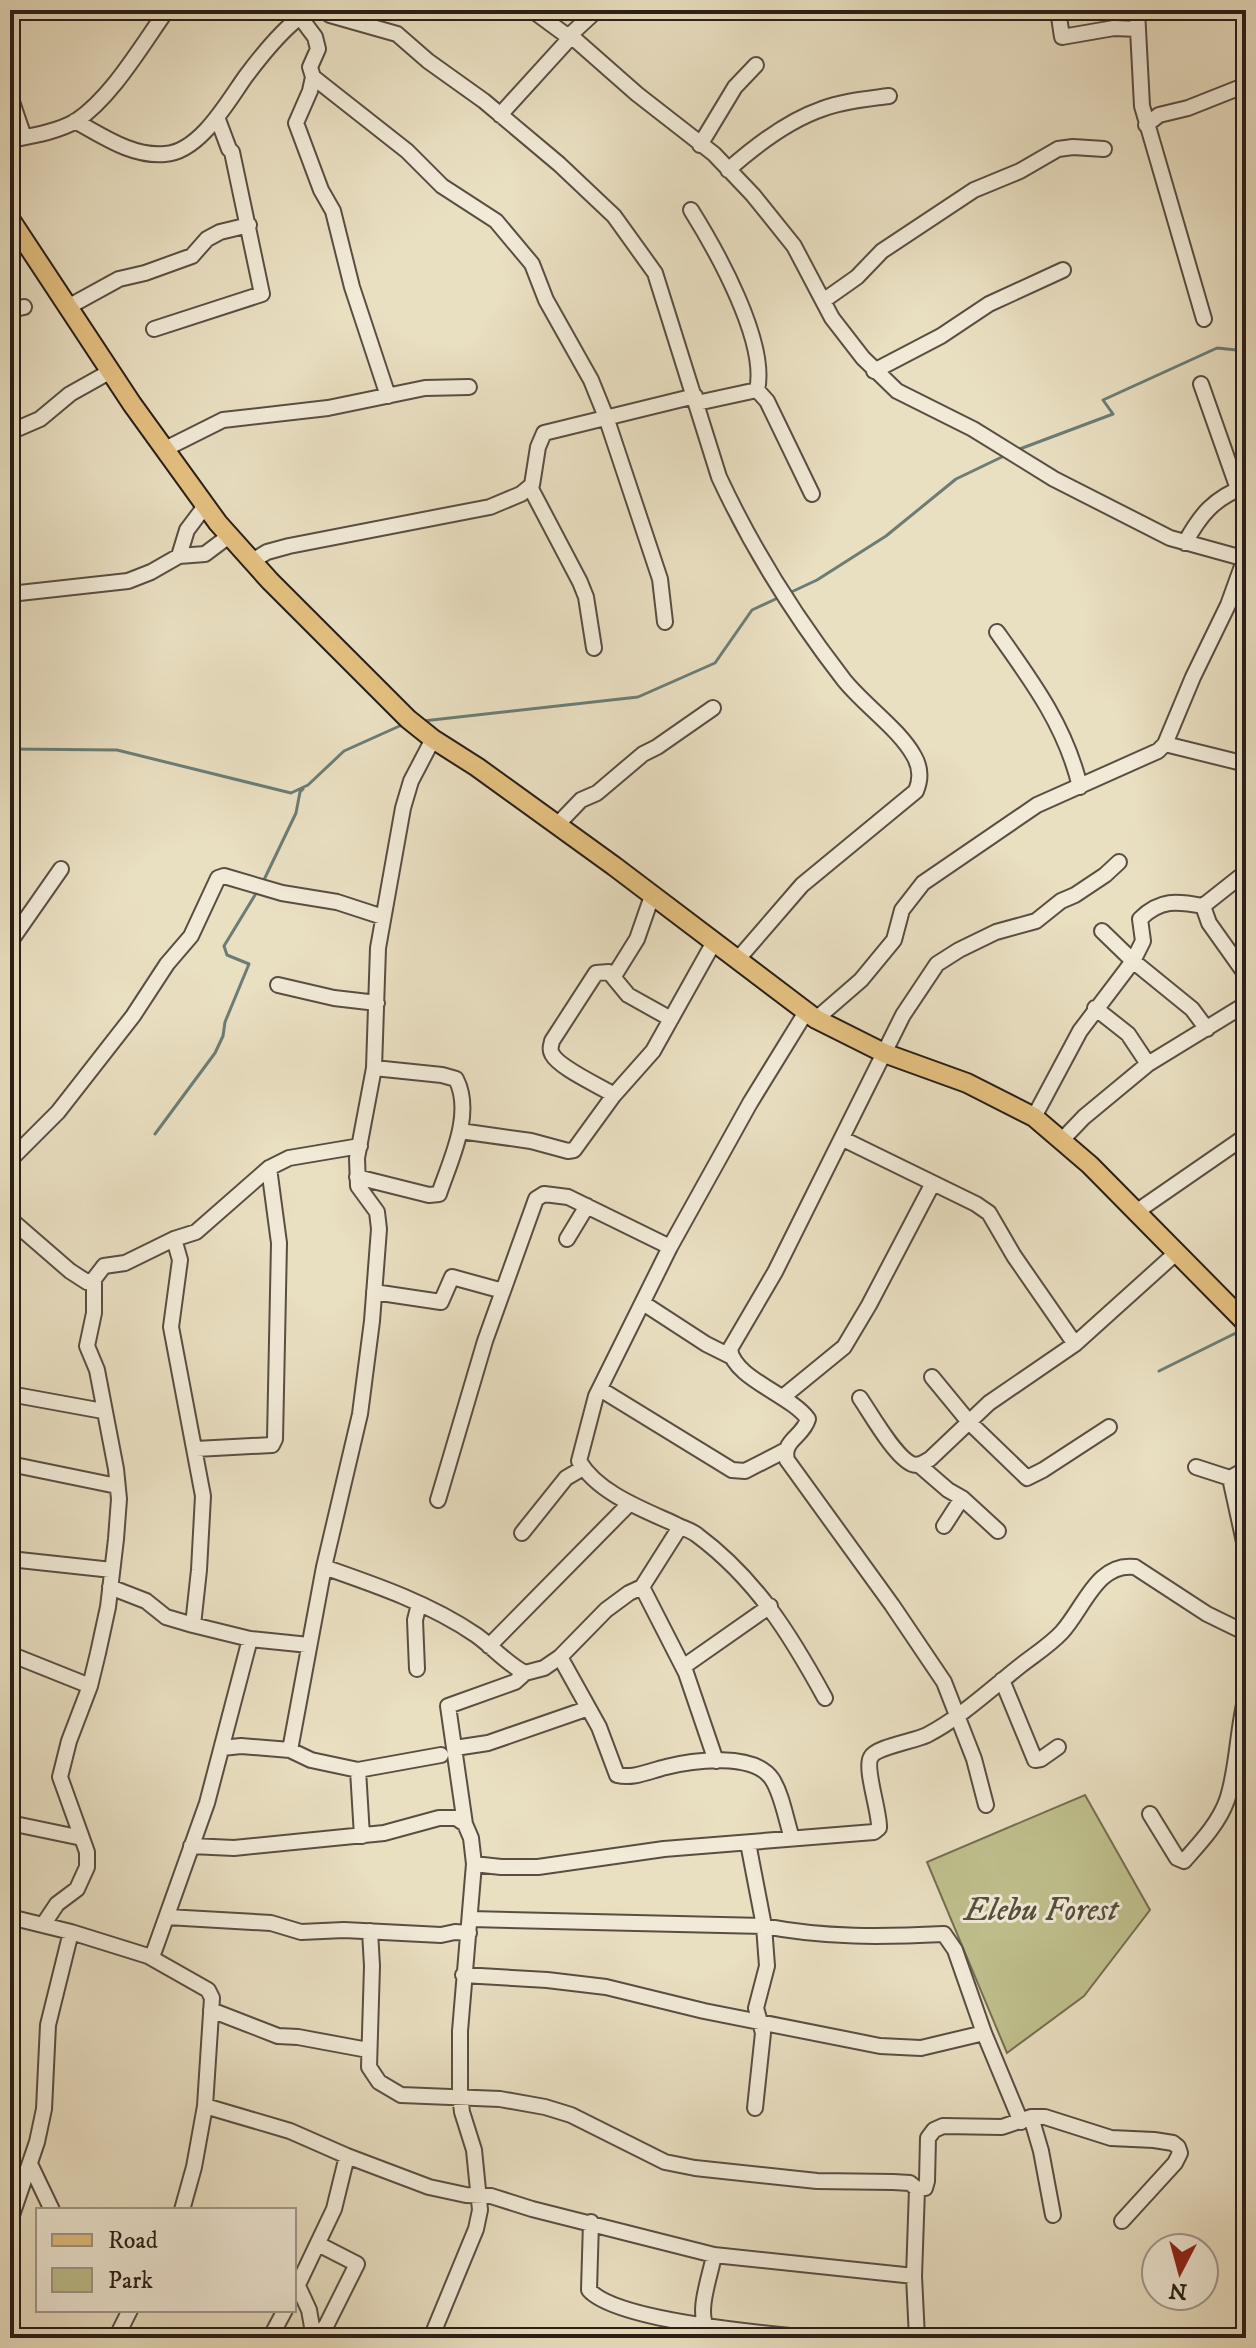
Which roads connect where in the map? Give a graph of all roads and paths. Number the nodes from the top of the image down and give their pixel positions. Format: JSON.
{"nodes":[{"id":1,"x":167,"y":10,"type":"edge"},
{"id":2,"x":324,"y":10,"type":"edge"},
{"id":3,"x":532,"y":10,"type":"edge"},
{"id":4,"x":597,"y":10,"type":"edge"},
{"id":5,"x":1058,"y":10,"type":"edge"},
{"id":6,"x":1137,"y":10,"type":"edge"},
{"id":7,"x":302,"y":13,"type":"edge"},
{"id":8,"x":1138,"y":29,"type":"junction"},
{"id":9,"x":570,"y":36,"type":"junction"},
{"id":10,"x":756,"y":65,"type":"dead end"},
{"id":11,"x":313,"y":77,"type":"junction"},
{"id":12,"x":1246,"y":85,"type":"edge"},
{"id":13,"x":10,"y":96,"type":"edge"},
{"id":14,"x":889,"y":96,"type":"dead end"},
{"id":15,"x":500,"y":115,"type":"junction"},
{"id":16,"x":217,"y":117,"type":"junction"},
{"id":17,"x":75,"y":121,"type":"junction"},
{"id":18,"x":1146,"y":125,"type":"junction"},
{"id":19,"x":17,"y":139,"type":"edge"},
{"id":20,"x":700,"y":145,"type":"junction"},
{"id":21,"x":1104,"y":149,"type":"dead end"},
{"id":22,"x":728,"y":170,"type":"junction"},
{"id":23,"x":691,"y":210,"type":"dead end"},
{"id":24,"x":12,"y":225,"type":"edge"},
{"id":25,"x":249,"y":225,"type":"junction"},
{"id":26,"x":1063,"y":270,"type":"dead end"},
{"id":27,"x":823,"y":301,"type":"junction"},
{"id":28,"x":68,"y":307,"type":"junction"},
{"id":29,"x":1204,"y":319,"type":"dead end"},
{"id":30,"x":154,"y":329,"type":"dead end"},
{"id":31,"x":111,"y":371,"type":"junction"},
{"id":32,"x":874,"y":371,"type":"junction"},
{"id":33,"x":1201,"y":384,"type":"dead end"},
{"id":34,"x":469,"y":387,"type":"dead end"},
{"id":35,"x":757,"y":390,"type":"junction"},
{"id":36,"x":388,"y":396,"type":"junction"},
{"id":37,"x":696,"y":400,"type":"junction"},
{"id":38,"x":606,"y":417,"type":"junction"},
{"id":39,"x":10,"y":432,"type":"edge"},
{"id":40,"x":165,"y":449,"type":"junction"},
{"id":41,"x":530,"y":487,"type":"junction"},
{"id":42,"x":1242,"y":488,"type":"edge"},
{"id":43,"x":812,"y":494,"type":"dead end"},
{"id":44,"x":205,"y":506,"type":"junction"},
{"id":45,"x":229,"y":536,"type":"junction"},
{"id":46,"x":1185,"y":543,"type":"junction"},
{"id":47,"x":179,"y":556,"type":"junction"},
{"id":48,"x":1246,"y":558,"type":"edge"},
{"id":49,"x":252,"y":561,"type":"junction"},
{"id":50,"x":10,"y":594,"type":"edge"},
{"id":51,"x":665,"y":622,"type":"dead end"},
{"id":52,"x":997,"y":632,"type":"dead end"},
{"id":53,"x":594,"y":648,"type":"dead end"},
{"id":54,"x":713,"y":708,"type":"dead end"},
{"id":55,"x":433,"y":739,"type":"junction"},
{"id":56,"x":1165,"y":744,"type":"junction"},
{"id":57,"x":1246,"y":764,"type":"edge"},
{"id":58,"x":1080,"y":787,"type":"junction"},
{"id":59,"x":557,"y":825,"type":"junction"},
{"id":60,"x":1119,"y":862,"type":"dead end"},
{"id":61,"x":61,"y":869,"type":"dead end"},
{"id":62,"x":1246,"y":872,"type":"edge"},
{"id":63,"x":652,"y":896,"type":"junction"},
{"id":64,"x":1203,"y":906,"type":"junction"},
{"id":65,"x":383,"y":917,"type":"junction"},
{"id":66,"x":1102,"y":931,"type":"dead end"},
{"id":67,"x":10,"y":942,"type":"edge"},
{"id":68,"x":714,"y":942,"type":"junction"},
{"id":69,"x":738,"y":959,"type":"junction"},
{"id":70,"x":1133,"y":961,"type":"junction"},
{"id":71,"x":1246,"y":975,"type":"edge"},
{"id":72,"x":614,"y":976,"type":"junction"},
{"id":73,"x":278,"y":985,"type":"dead end"},
{"id":74,"x":377,"y":1003,"type":"junction"},
{"id":75,"x":1246,"y":1004,"type":"edge"},
{"id":76,"x":1095,"y":1008,"type":"junction"},
{"id":77,"x":811,"y":1015,"type":"junction"},
{"id":78,"x":671,"y":1019,"type":"junction"},
{"id":79,"x":1207,"y":1029,"type":"junction"},
{"id":80,"x":884,"y":1053,"type":"junction"},
{"id":81,"x":1148,"y":1064,"type":"junction"},
{"id":82,"x":374,"y":1068,"type":"junction"},
{"id":83,"x":614,"y":1095,"type":"junction"},
{"id":84,"x":1034,"y":1117,"type":"junction"},
{"id":85,"x":460,"y":1131,"type":"junction"},
{"id":86,"x":1246,"y":1136,"type":"edge"},
{"id":87,"x":843,"y":1139,"type":"junction"},
{"id":88,"x":1062,"y":1140,"type":"junction"},
{"id":89,"x":360,"y":1146,"type":"junction"},
{"id":90,"x":10,"y":1160,"type":"edge"},
{"id":91,"x":269,"y":1168,"type":"junction"},
{"id":92,"x":357,"y":1177,"type":"junction"},
{"id":93,"x":933,"y":1183,"type":"junction"},
{"id":94,"x":587,"y":1206,"type":"junction"},
{"id":95,"x":1136,"y":1212,"type":"junction"},
{"id":96,"x":10,"y":1219,"type":"edge"},
{"id":97,"x":174,"y":1239,"type":"junction"},
{"id":98,"x":567,"y":1239,"type":"dead end"},
{"id":99,"x":670,"y":1247,"type":"junction"},
{"id":100,"x":1176,"y":1253,"type":"junction"},
{"id":101,"x":94,"y":1279,"type":"junction"},
{"id":102,"x":503,"y":1291,"type":"junction"},
{"id":103,"x":374,"y":1292,"type":"junction"},
{"id":104,"x":643,"y":1303,"type":"junction"},
{"id":105,"x":1246,"y":1323,"type":"edge"},
{"id":106,"x":1075,"y":1344,"type":"junction"},
{"id":107,"x":730,"y":1356,"type":"junction"},
{"id":108,"x":932,"y":1377,"type":"dead end"},
{"id":109,"x":600,"y":1389,"type":"junction"},
{"id":110,"x":10,"y":1394,"type":"edge"},
{"id":111,"x":784,"y":1396,"type":"junction"},
{"id":112,"x":860,"y":1398,"type":"dead end"},
{"id":113,"x":103,"y":1411,"type":"junction"},
{"id":114,"x":969,"y":1422,"type":"junction"},
{"id":115,"x":1109,"y":1427,"type":"dead end"},
{"id":116,"x":196,"y":1449,"type":"junction"},
{"id":117,"x":784,"y":1451,"type":"junction"},
{"id":118,"x":10,"y":1464,"type":"edge"},
{"id":119,"x":919,"y":1465,"type":"junction"},
{"id":120,"x":1196,"y":1467,"type":"dead end"},
{"id":121,"x":583,"y":1468,"type":"junction"},
{"id":122,"x":1246,"y":1469,"type":"edge"},
{"id":123,"x":1230,"y":1478,"type":"junction"},
{"id":124,"x":117,"y":1486,"type":"junction"},
{"id":125,"x":962,"y":1498,"type":"junction"},
{"id":126,"x":438,"y":1500,"type":"dead end"},
{"id":127,"x":630,"y":1503,"type":"junction"},
{"id":128,"x":944,"y":1526,"type":"dead end"},
{"id":129,"x":680,"y":1527,"type":"junction"},
{"id":130,"x":998,"y":1531,"type":"dead end"},
{"id":131,"x":522,"y":1533,"type":"dead end"},
{"id":132,"x":1246,"y":1551,"type":"edge"},
{"id":133,"x":10,"y":1559,"type":"edge"},
{"id":134,"x":324,"y":1567,"type":"junction"},
{"id":135,"x":112,"y":1570,"type":"junction"},
{"id":136,"x":110,"y":1587,"type":"junction"},
{"id":137,"x":642,"y":1587,"type":"junction"},
{"id":138,"x":419,"y":1604,"type":"junction"},
{"id":139,"x":770,"y":1606,"type":"junction"},
{"id":140,"x":193,"y":1625,"type":"junction"},
{"id":141,"x":1246,"y":1633,"type":"edge"},
{"id":142,"x":250,"y":1639,"type":"junction"},
{"id":143,"x":309,"y":1645,"type":"junction"},
{"id":144,"x":489,"y":1646,"type":"junction"},
{"id":145,"x":10,"y":1654,"type":"edge"},
{"id":146,"x":560,"y":1657,"type":"junction"},
{"id":147,"x":683,"y":1667,"type":"junction"},
{"id":148,"x":417,"y":1669,"type":"dead end"},
{"id":149,"x":525,"y":1673,"type":"junction"},
{"id":150,"x":1002,"y":1680,"type":"junction"},
{"id":151,"x":90,"y":1686,"type":"junction"},
{"id":152,"x":1246,"y":1696,"type":"edge"},
{"id":153,"x":825,"y":1698,"type":"dead end"},
{"id":154,"x":586,"y":1709,"type":"junction"},
{"id":155,"x":957,"y":1715,"type":"junction"},
{"id":156,"x":1058,"y":1747,"type":"dead end"},
{"id":157,"x":222,"y":1748,"type":"junction"},
{"id":158,"x":455,"y":1748,"type":"junction"},
{"id":159,"x":290,"y":1750,"type":"junction"},
{"id":160,"x":441,"y":1755,"type":"dead end"},
{"id":161,"x":716,"y":1761,"type":"junction"},
{"id":162,"x":358,"y":1770,"type":"junction"},
{"id":163,"x":986,"y":1805,"type":"dead end"},
{"id":164,"x":1150,"y":1814,"type":"dead end"},
{"id":165,"x":10,"y":1823,"type":"edge"},
{"id":166,"x":465,"y":1824,"type":"junction"},
{"id":167,"x":362,"y":1836,"type":"junction"},
{"id":168,"x":82,"y":1838,"type":"junction"},
{"id":169,"x":792,"y":1838,"type":"junction"},
{"id":170,"x":748,"y":1843,"type":"junction"},
{"id":171,"x":191,"y":1846,"type":"junction"},
{"id":172,"x":474,"y":1864,"type":"junction"},
{"id":173,"x":10,"y":1917,"type":"edge"},
{"id":174,"x":167,"y":1917,"type":"junction"},
{"id":175,"x":43,"y":1925,"type":"junction"},
{"id":176,"x":470,"y":1926,"type":"junction"},
{"id":177,"x":764,"y":1926,"type":"junction"},
{"id":178,"x":370,"y":1931,"type":"junction"},
{"id":179,"x":71,"y":1932,"type":"junction"},
{"id":180,"x":148,"y":1956,"type":"junction"},
{"id":181,"x":463,"y":1975,"type":"junction"},
{"id":182,"x":211,"y":2010,"type":"junction"},
{"id":183,"x":760,"y":2022,"type":"junction"},
{"id":184,"x":984,"y":2033,"type":"junction"},
{"id":185,"x":368,"y":2050,"type":"junction"},
{"id":186,"x":460,"y":2095,"type":"junction"},
{"id":187,"x":205,"y":2106,"type":"junction"},
{"id":188,"x":755,"y":2108,"type":"dead end"},
{"id":189,"x":1026,"y":2120,"type":"junction"},
{"id":190,"x":347,"y":2156,"type":"junction"},
{"id":191,"x":30,"y":2164,"type":"junction"},
{"id":192,"x":917,"y":2189,"type":"junction"},
{"id":193,"x":478,"y":2196,"type":"junction"},
{"id":194,"x":51,"y":2208,"type":"edge"},
{"id":195,"x":183,"y":2208,"type":"edge"},
{"id":196,"x":1053,"y":2215,"type":"dead end"},
{"id":197,"x":10,"y":2221,"type":"edge"},
{"id":198,"x":1122,"y":2221,"type":"dead end"},
{"id":199,"x":591,"y":2222,"type":"junction"},
{"id":200,"x":318,"y":2244,"type":"junction"},
{"id":201,"x":714,"y":2255,"type":"junction"},
{"id":202,"x":914,"y":2276,"type":"junction"},
{"id":203,"x":296,"y":2289,"type":"edge"},
{"id":204,"x":702,"y":2309,"type":"junction"},
{"id":205,"x":129,"y":2312,"type":"edge"},
{"id":206,"x":284,"y":2312,"type":"edge"},
{"id":207,"x":685,"y":2322,"type":"junction"},
{"id":208,"x":715,"y":2331,"type":"edge"},
{"id":209,"x":801,"y":2337,"type":"edge"},
{"id":210,"x":116,"y":2338,"type":"edge"},
{"id":211,"x":270,"y":2338,"type":"edge"},
{"id":212,"x":316,"y":2338,"type":"edge"},
{"id":213,"x":431,"y":2338,"type":"edge"},
{"id":214,"x":917,"y":2338,"type":"edge"}],
"edges":[{"from":1,"to":17,"type":"street"},
{"from":2,"to":15,"type":"street"},
{"from":3,"to":9,"type":"street"},
{"from":4,"to":9,"type":"street"},
{"from":5,"to":8,"type":"street"},
{"from":6,"to":8,"type":"street"},
{"from":7,"to":11,"type":"street"},
{"from":7,"to":16,"type":"street"},
{"from":8,"to":18,"type":"street"},
{"from":9,"to":15,"type":"street"},
{"from":9,"to":20,"type":"street"},
{"from":10,"to":20,"type":"street"},
{"from":11,"to":36,"type":"street"},
{"from":11,"to":38,"type":"street"},
{"from":12,"to":18,"type":"street"},
{"from":13,"to":19,"type":"street"},
{"from":14,"to":22,"type":"street"},
{"from":15,"to":37,"type":"street"},
{"from":16,"to":17,"type":"street"},
{"from":16,"to":25,"type":"street"},
{"from":17,"to":19,"type":"street"},
{"from":18,"to":29,"type":"street"},
{"from":20,"to":22,"type":"street"},
{"from":21,"to":27,"type":"street"},
{"from":22,"to":27,"type":"street"},
{"from":23,"to":35,"type":"street"},
{"from":24,"to":28,"type":"main road"},
{"from":25,"to":28,"type":"street"},
{"from":25,"to":30,"type":"street"},
{"from":26,"to":32,"type":"street"},
{"from":27,"to":32,"type":"street"},
{"from":28,"to":31,"type":"main road"},
{"from":31,"to":39,"type":"street"},
{"from":31,"to":40,"type":"main road"},
{"from":32,"to":46,"type":"street"},
{"from":33,"to":42,"type":"street"},
{"from":34,"to":36,"type":"street"},
{"from":35,"to":37,"type":"street"},
{"from":35,"to":43,"type":"street"},
{"from":36,"to":40,"type":"street"},
{"from":37,"to":38,"type":"street"},
{"from":37,"to":69,"type":"street"},
{"from":38,"to":41,"type":"street"},
{"from":38,"to":51,"type":"street"},
{"from":40,"to":44,"type":"main road"},
{"from":41,"to":49,"type":"street"},
{"from":41,"to":53,"type":"street"},
{"from":42,"to":46,"type":"street"},
{"from":44,"to":45,"type":"main road"},
{"from":44,"to":47,"type":"street"},
{"from":45,"to":47,"type":"street"},
{"from":45,"to":49,"type":"main road"},
{"from":46,"to":48,"type":"street"},
{"from":47,"to":50,"type":"street"},
{"from":48,"to":56,"type":"street"},
{"from":49,"to":55,"type":"main road"},
{"from":52,"to":58,"type":"street"},
{"from":54,"to":59,"type":"street"},
{"from":55,"to":59,"type":"main road"},
{"from":55,"to":65,"type":"street"},
{"from":56,"to":57,"type":"street"},
{"from":56,"to":58,"type":"street"},
{"from":58,"to":77,"type":"street"},
{"from":59,"to":63,"type":"main road"},
{"from":60,"to":80,"type":"street"},
{"from":61,"to":67,"type":"street"},
{"from":62,"to":64,"type":"street"},
{"from":63,"to":68,"type":"main road"},
{"from":63,"to":72,"type":"street"},
{"from":64,"to":70,"type":"street"},
{"from":64,"to":71,"type":"street"},
{"from":65,"to":74,"type":"street"},
{"from":65,"to":90,"type":"street"},
{"from":66,"to":70,"type":"street"},
{"from":68,"to":69,"type":"main road"},
{"from":68,"to":78,"type":"street"},
{"from":69,"to":77,"type":"main road"},
{"from":70,"to":76,"type":"street"},
{"from":70,"to":79,"type":"street"},
{"from":72,"to":78,"type":"street"},
{"from":72,"to":83,"type":"street"},
{"from":73,"to":74,"type":"street"},
{"from":74,"to":82,"type":"street"},
{"from":75,"to":79,"type":"street"},
{"from":76,"to":81,"type":"street"},
{"from":76,"to":84,"type":"street"},
{"from":77,"to":80,"type":"main road"},
{"from":77,"to":99,"type":"street"},
{"from":78,"to":83,"type":"street"},
{"from":79,"to":81,"type":"street"},
{"from":80,"to":84,"type":"main road"},
{"from":80,"to":87,"type":"street"},
{"from":81,"to":88,"type":"street"},
{"from":82,"to":85,"type":"street"},
{"from":82,"to":89,"type":"street"},
{"from":83,"to":85,"type":"street"},
{"from":84,"to":88,"type":"main road"},
{"from":85,"to":92,"type":"street"},
{"from":86,"to":95,"type":"street"},
{"from":87,"to":93,"type":"street"},
{"from":87,"to":107,"type":"street"},
{"from":88,"to":95,"type":"main road"},
{"from":89,"to":91,"type":"street"},
{"from":89,"to":92,"type":"street"},
{"from":91,"to":97,"type":"street"},
{"from":91,"to":116,"type":"street"},
{"from":92,"to":103,"type":"street"},
{"from":93,"to":106,"type":"street"},
{"from":93,"to":111,"type":"street"},
{"from":94,"to":98,"type":"street"},
{"from":94,"to":99,"type":"street"},
{"from":94,"to":102,"type":"street"},
{"from":95,"to":100,"type":"main road"},
{"from":96,"to":101,"type":"street"},
{"from":97,"to":101,"type":"street"},
{"from":97,"to":116,"type":"street"},
{"from":99,"to":104,"type":"street"},
{"from":100,"to":105,"type":"main road"},
{"from":100,"to":106,"type":"street"},
{"from":101,"to":113,"type":"street"},
{"from":102,"to":103,"type":"street"},
{"from":102,"to":126,"type":"street"},
{"from":103,"to":134,"type":"street"},
{"from":104,"to":107,"type":"street"},
{"from":104,"to":109,"type":"street"},
{"from":106,"to":114,"type":"street"},
{"from":107,"to":111,"type":"street"},
{"from":108,"to":114,"type":"street"},
{"from":109,"to":117,"type":"street"},
{"from":109,"to":121,"type":"street"},
{"from":110,"to":113,"type":"street"},
{"from":111,"to":117,"type":"street"},
{"from":112,"to":119,"type":"street"},
{"from":113,"to":124,"type":"street"},
{"from":114,"to":115,"type":"street"},
{"from":114,"to":119,"type":"street"},
{"from":116,"to":140,"type":"street"},
{"from":117,"to":155,"type":"street"},
{"from":118,"to":124,"type":"street"},
{"from":119,"to":125,"type":"street"},
{"from":120,"to":123,"type":"street"},
{"from":121,"to":127,"type":"street"},
{"from":121,"to":131,"type":"street"},
{"from":122,"to":123,"type":"street"},
{"from":123,"to":132,"type":"street"},
{"from":124,"to":135,"type":"street"},
{"from":125,"to":128,"type":"street"},
{"from":125,"to":130,"type":"street"},
{"from":127,"to":129,"type":"street"},
{"from":127,"to":144,"type":"street"},
{"from":129,"to":137,"type":"street"},
{"from":129,"to":139,"type":"street"},
{"from":133,"to":135,"type":"street"},
{"from":134,"to":138,"type":"street"},
{"from":134,"to":143,"type":"street"},
{"from":135,"to":136,"type":"street"},
{"from":136,"to":140,"type":"street"},
{"from":136,"to":151,"type":"street"},
{"from":137,"to":146,"type":"street"},
{"from":137,"to":147,"type":"street"},
{"from":138,"to":144,"type":"street"},
{"from":138,"to":148,"type":"street"},
{"from":139,"to":147,"type":"street"},
{"from":139,"to":153,"type":"street"},
{"from":140,"to":142,"type":"street"},
{"from":141,"to":150,"type":"street"},
{"from":142,"to":143,"type":"street"},
{"from":142,"to":157,"type":"street"},
{"from":143,"to":159,"type":"street"},
{"from":144,"to":149,"type":"street"},
{"from":145,"to":151,"type":"street"},
{"from":146,"to":149,"type":"street"},
{"from":146,"to":154,"type":"street"},
{"from":147,"to":161,"type":"street"},
{"from":149,"to":158,"type":"street"},
{"from":150,"to":155,"type":"street"},
{"from":150,"to":156,"type":"street"},
{"from":151,"to":168,"type":"street"},
{"from":152,"to":164,"type":"street"},
{"from":154,"to":158,"type":"street"},
{"from":154,"to":161,"type":"street"},
{"from":155,"to":163,"type":"street"},
{"from":155,"to":169,"type":"street"},
{"from":157,"to":159,"type":"street"},
{"from":157,"to":171,"type":"street"},
{"from":158,"to":166,"type":"street"},
{"from":159,"to":162,"type":"street"},
{"from":160,"to":162,"type":"street"},
{"from":161,"to":169,"type":"street"},
{"from":162,"to":167,"type":"street"},
{"from":165,"to":168,"type":"street"},
{"from":166,"to":167,"type":"street"},
{"from":166,"to":172,"type":"street"},
{"from":167,"to":171,"type":"street"},
{"from":168,"to":175,"type":"street"},
{"from":169,"to":170,"type":"street"},
{"from":170,"to":172,"type":"street"},
{"from":170,"to":177,"type":"street"},
{"from":171,"to":174,"type":"street"},
{"from":172,"to":176,"type":"street"},
{"from":173,"to":175,"type":"street"},
{"from":174,"to":178,"type":"street"},
{"from":174,"to":180,"type":"street"},
{"from":175,"to":179,"type":"street"},
{"from":176,"to":177,"type":"street"},
{"from":176,"to":178,"type":"street"},
{"from":176,"to":181,"type":"street"},
{"from":177,"to":183,"type":"street"},
{"from":177,"to":184,"type":"street"},
{"from":178,"to":185,"type":"street"},
{"from":179,"to":180,"type":"street"},
{"from":179,"to":191,"type":"street"},
{"from":180,"to":182,"type":"street"},
{"from":181,"to":183,"type":"street"},
{"from":181,"to":186,"type":"street"},
{"from":182,"to":185,"type":"street"},
{"from":182,"to":187,"type":"street"},
{"from":183,"to":184,"type":"street"},
{"from":183,"to":188,"type":"street"},
{"from":184,"to":189,"type":"street"},
{"from":185,"to":186,"type":"street"},
{"from":186,"to":192,"type":"street"},
{"from":186,"to":193,"type":"street"},
{"from":187,"to":190,"type":"street"},
{"from":187,"to":195,"type":"street"},
{"from":189,"to":192,"type":"street"},
{"from":189,"to":196,"type":"street"},
{"from":189,"to":198,"type":"street"},
{"from":190,"to":193,"type":"street"},
{"from":190,"to":200,"type":"street"},
{"from":191,"to":194,"type":"street"},
{"from":191,"to":197,"type":"street"},
{"from":192,"to":202,"type":"street"},
{"from":193,"to":199,"type":"street"},
{"from":193,"to":213,"type":"street"},
{"from":199,"to":201,"type":"street"},
{"from":199,"to":207,"type":"street"},
{"from":200,"to":203,"type":"street"},
{"from":200,"to":212,"type":"street"},
{"from":201,"to":202,"type":"street"},
{"from":201,"to":204,"type":"street"},
{"from":202,"to":214,"type":"street"},
{"from":203,"to":212,"type":"street"},
{"from":204,"to":207,"type":"street"},
{"from":204,"to":208,"type":"street"},
{"from":205,"to":210,"type":"street"},
{"from":206,"to":211,"type":"street"},
{"from":207,"to":208,"type":"street"},
{"from":208,"to":209,"type":"street"}]}
